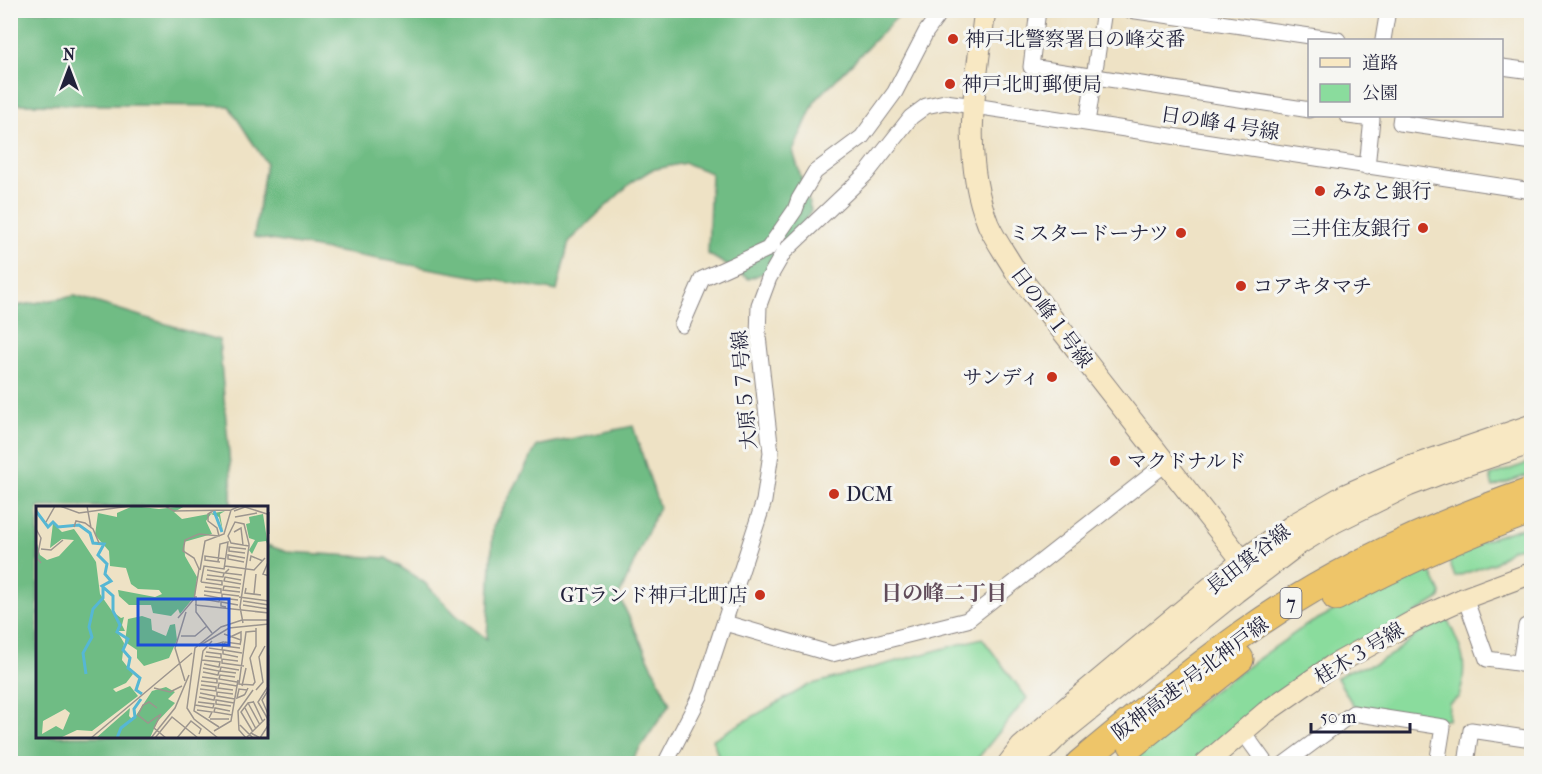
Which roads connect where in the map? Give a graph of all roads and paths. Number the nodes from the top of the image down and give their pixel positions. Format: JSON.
{"nodes":[{"id":1,"x":942,"y":10,"type":"edge"},
{"id":2,"x":985,"y":10,"type":"edge"},
{"id":3,"x":1038,"y":10,"type":"edge"},
{"id":4,"x":1104,"y":10,"type":"edge"},
{"id":5,"x":1130,"y":10,"type":"edge"},
{"id":6,"x":1388,"y":10,"type":"edge"},
{"id":7,"x":1331,"y":39,"type":"edge"},
{"id":8,"x":1383,"y":39,"type":"edge"},
{"id":9,"x":1503,"y":67,"type":"edge"},
{"id":10,"x":1532,"y":71,"type":"edge"},
{"id":11,"x":1094,"y":77,"type":"junction"},
{"id":12,"x":974,"y":106,"type":"junction"},
{"id":13,"x":1308,"y":110,"type":"edge"},
{"id":14,"x":1356,"y":117,"type":"edge"},
{"id":15,"x":1401,"y":117,"type":"edge"},
{"id":16,"x":1087,"y":123,"type":"junction"},
{"id":17,"x":1532,"y":142,"type":"edge"},
{"id":18,"x":1367,"y":167,"type":"junction"},
{"id":19,"x":1532,"y":191,"type":"edge"},
{"id":20,"x":795,"y":210,"type":"junction"},
{"id":21,"x":808,"y":228,"type":"junction"},
{"id":22,"x":682,"y":325,"type":"dead end"},
{"id":23,"x":1532,"y":425,"type":"edge"},
{"id":24,"x":1532,"y":443,"type":"edge"},
{"id":25,"x":1165,"y":464,"type":"junction"},
{"id":26,"x":1532,"y":490,"type":"edge"},
{"id":27,"x":1532,"y":510,"type":"edge"},
{"id":28,"x":1249,"y":569,"type":"junction"},
{"id":29,"x":1532,"y":573,"type":"edge"},
{"id":30,"x":1465,"y":598,"type":"junction"},
{"id":31,"x":725,"y":623,"type":"junction"},
{"id":32,"x":1532,"y":624,"type":"edge"},
{"id":33,"x":1526,"y":664,"type":"edge"},
{"id":34,"x":1243,"y":732,"type":"junction"},
{"id":35,"x":1532,"y":739,"type":"edge"},
{"id":36,"x":665,"y":764,"type":"edge"},
{"id":37,"x":1008,"y":764,"type":"edge"},
{"id":38,"x":1030,"y":764,"type":"edge"},
{"id":39,"x":1079,"y":764,"type":"edge"},
{"id":40,"x":1108,"y":764,"type":"edge"},
{"id":41,"x":1205,"y":764,"type":"edge"},
{"id":42,"x":1266,"y":764,"type":"edge"},
{"id":43,"x":1284,"y":764,"type":"edge"},
{"id":44,"x":1437,"y":764,"type":"edge"},
{"id":45,"x":1466,"y":764,"type":"edge"}],
"edges":[{"from":1,"to":20,"type":"street"},
{"from":2,"to":12,"type":"street","name":"日の峰１号線"},
{"from":3,"to":11,"type":"street"},
{"from":4,"to":11,"type":"street"},
{"from":5,"to":7,"type":"street"},
{"from":6,"to":8,"type":"street"},
{"from":9,"to":10,"type":"street"},
{"from":11,"to":13,"type":"street"},
{"from":11,"to":16,"type":"street"},
{"from":12,"to":16,"type":"street","name":"日の峰４号線"},
{"from":12,"to":21,"type":"street","name":"大原５７号線"},
{"from":12,"to":25,"type":"street","name":"日の峰１号線"},
{"from":14,"to":18,"type":"street"},
{"from":15,"to":17,"type":"street"},
{"from":16,"to":18,"type":"street","name":"日の峰４号線"},
{"from":18,"to":19,"type":"street","name":"日の峰４号線"},
{"from":20,"to":21,"type":"street"},
{"from":20,"to":22,"type":"street"},
{"from":21,"to":31,"type":"street","name":"大原５７号線"},
{"from":23,"to":28,"type":"street","name":"長田箕谷線"},
{"from":24,"to":28,"type":"street","name":"長田箕谷線"},
{"from":25,"to":28,"type":"street","name":"日の峰１号線"},
{"from":25,"to":31,"type":"street"},
{"from":26,"to":39,"type":"highway","name":"阪神高速7号北神戸線","number":"7"},
{"from":27,"to":40,"type":"highway","name":"阪神高速7号北神戸線","number":"7"},
{"from":28,"to":37,"type":"street","name":"長田箕谷線"},
{"from":28,"to":38,"type":"street","name":"長田箕谷線"},
{"from":29,"to":30,"type":"street","name":"桂木３号線"},
{"from":30,"to":33,"type":"street"},
{"from":30,"to":34,"type":"street","name":"桂木３号線"},
{"from":31,"to":36,"type":"street","name":"大原５７号線"},
{"from":32,"to":33,"type":"street"},
{"from":34,"to":41,"type":"street","name":"桂木３号線"},
{"from":34,"to":42,"type":"street"},
{"from":35,"to":45,"type":"street"},
{"from":43,"to":44,"type":"street"}]}
